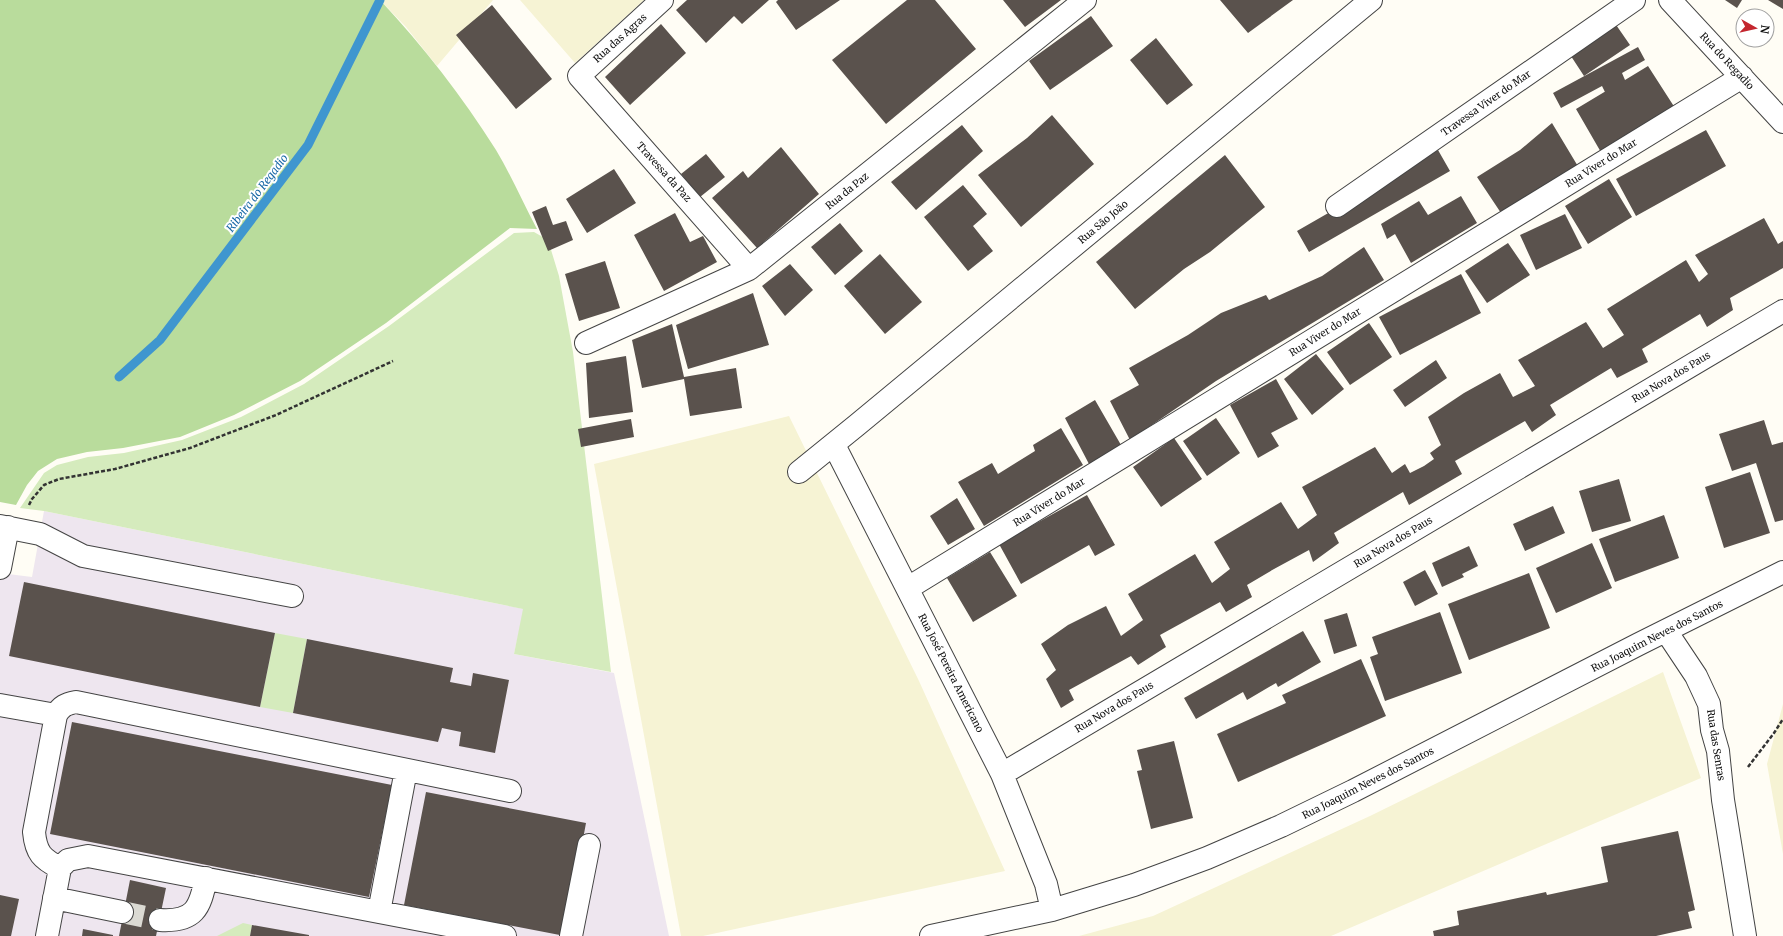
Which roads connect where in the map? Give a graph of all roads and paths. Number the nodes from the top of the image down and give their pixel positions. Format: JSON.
{"nodes":[{"id":1,"x":662,"y":0,"type":"edge"},
{"id":2,"x":1085,"y":0,"type":"edge"},
{"id":3,"x":1371,"y":0,"type":"edge"},
{"id":4,"x":1634,"y":0,"type":"edge"},
{"id":5,"x":1670,"y":0,"type":"edge"},
{"id":6,"x":579,"y":76,"type":"joint"},
{"id":7,"x":1742,"y":77,"type":"junction"},
{"id":8,"x":1783,"y":122,"type":"edge"},
{"id":9,"x":1337,"y":206,"type":"dead end"},
{"id":10,"x":750,"y":269,"type":"junction"},
{"id":11,"x":1783,"y":311,"type":"edge"},
{"id":12,"x":586,"y":344,"type":"dead end"},
{"id":13,"x":393,"y":361,"type":"dead end"},
{"id":14,"x":834,"y":445,"type":"junction"},
{"id":15,"x":799,"y":472,"type":"dead end"},
{"id":16,"x":8,"y":527,"type":"edge"},
{"id":17,"x":0,"y":568,"type":"edge"},
{"id":18,"x":1783,"y":572,"type":"edge"},
{"id":19,"x":908,"y":588,"type":"junction"},
{"id":20,"x":292,"y":596,"type":"dead end"},
{"id":21,"x":1666,"y":631,"type":"junction"},
{"id":22,"x":0,"y":705,"type":"edge"},
{"id":23,"x":56,"y":715,"type":"junction"},
{"id":24,"x":1783,"y":719,"type":"edge"},
{"id":25,"x":406,"y":770,"type":"junction"},
{"id":26,"x":1002,"y":774,"type":"junction"},
{"id":27,"x":510,"y":791,"type":"dead end"},
{"id":28,"x":1723,"y":800,"type":"junction"},
{"id":29,"x":589,"y":845,"type":"dead end"},
{"id":30,"x":60,"y":868,"type":"junction"},
{"id":31,"x":206,"y":878,"type":"junction"},
{"id":32,"x":54,"y":898,"type":"junction"},
{"id":33,"x":1052,"y":910,"type":"junction"},
{"id":34,"x":122,"y":912,"type":"tunnel mouth"},
{"id":35,"x":379,"y":912,"type":"junction"},
{"id":36,"x":160,"y":920,"type":"tunnel mouth"},
{"id":37,"x":443,"y":930,"type":"edge"},
{"id":38,"x":47,"y":936,"type":"edge"},
{"id":39,"x":505,"y":936,"type":"edge"},
{"id":40,"x":571,"y":936,"type":"edge"},
{"id":41,"x":931,"y":936,"type":"edge"},
{"id":42,"x":1745,"y":936,"type":"edge"}],
"edges":[{"from":1,"to":6,"type":"street","name":"Rua das Agras"},
{"from":2,"to":10,"type":"street","name":"Rua da Paz"},
{"from":3,"to":14,"type":"street","name":"Rua São João"},
{"from":4,"to":9,"type":"street","name":"Travessa Viver do Mar"},
{"from":5,"to":7,"type":"street","name":"Rua do Regadio"},
{"from":6,"to":10,"type":"street","name":"Travessa da Paz"},
{"from":7,"to":8,"type":"street","name":"Rua do Regadio"},
{"from":7,"to":19,"type":"street","name":"Rua Viver do Mar"},
{"from":10,"to":12,"type":"street","name":"Rua da Paz"},
{"from":11,"to":26,"type":"street","name":"Rua Nova dos Paus"},
{"from":13,"to":16,"type":"path"},
{"from":14,"to":15,"type":"street","name":"Rua São João"},
{"from":14,"to":19,"type":"street","name":"Rua José Pereira Americano"},
{"from":16,"to":17,"type":"street"},
{"from":16,"to":20,"type":"street"},
{"from":18,"to":21,"type":"street","name":"Rua Joaquim Neves dos Santos"},
{"from":19,"to":26,"type":"street","name":"Rua José Pereira Americano"},
{"from":21,"to":28,"type":"street","name":"Rua das Senras"},
{"from":21,"to":33,"type":"street","name":"Rua Joaquim Neves dos Santos"},
{"from":22,"to":23,"type":"street"},
{"from":23,"to":25,"type":"street"},
{"from":23,"to":30,"type":"street"},
{"from":24,"to":28,"type":"path","name":"Rua das Senras"},
{"from":25,"to":27,"type":"street"},
{"from":25,"to":35,"type":"street"},
{"from":26,"to":33,"type":"street","name":"Rua José Pereira Americano"},
{"from":28,"to":42,"type":"street","name":"Rua das Senras"},
{"from":29,"to":40,"type":"street"},
{"from":30,"to":31,"type":"street"},
{"from":30,"to":32,"type":"street"},
{"from":31,"to":35,"type":"street"},
{"from":31,"to":36,"type":"street"},
{"from":32,"to":34,"type":"street"},
{"from":32,"to":38,"type":"street"},
{"from":33,"to":41,"type":"street","name":"Rua Joaquim Neves dos Santos"},
{"from":35,"to":37,"type":"street"},
{"from":37,"to":39,"type":"street"}]}
